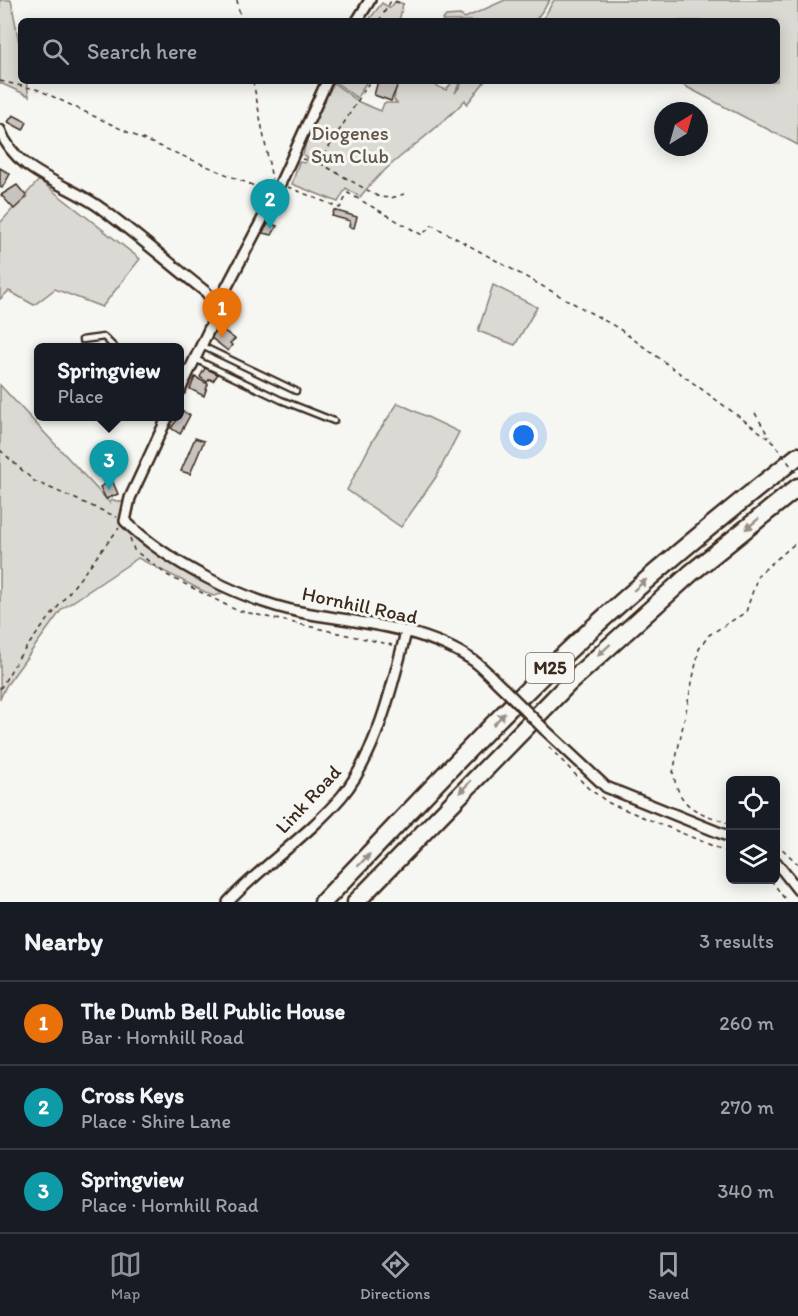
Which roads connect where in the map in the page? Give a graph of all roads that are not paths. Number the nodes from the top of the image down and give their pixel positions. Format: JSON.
{"nodes":[{"id":1,"x":370,"y":0,"type":"edge"},
{"id":2,"x":359,"y":18,"type":"edge"},
{"id":3,"x":326,"y":84,"type":"edge"},
{"id":4,"x":0,"y":130,"type":"edge"},
{"id":5,"x":214,"y":303,"type":"junction"},
{"id":6,"x":82,"y":339,"type":"dead end"},
{"id":7,"x":110,"y":343,"type":"edge"},
{"id":8,"x":200,"y":345,"type":"junction"},
{"id":9,"x":193,"y":358,"type":"junction"},
{"id":10,"x":184,"y":380,"type":"edge"},
{"id":11,"x":296,"y":391,"type":"dead end"},
{"id":12,"x":166,"y":421,"type":"edge"},
{"id":13,"x":334,"y":421,"type":"dead end"},
{"id":14,"x":798,"y":456,"type":"edge"},
{"id":15,"x":798,"y":487,"type":"edge"},
{"id":16,"x":406,"y":632,"type":"junction"},
{"id":17,"x":726,"y":835,"type":"edge"},
{"id":18,"x":780,"y":867,"type":"edge"},
{"id":19,"x":798,"y":890,"type":"edge"},
{"id":20,"x":228,"y":902,"type":"edge"},
{"id":21,"x":323,"y":902,"type":"edge"},
{"id":22,"x":356,"y":902,"type":"edge"}],
"edges":[{"from":1,"to":2,"type":"street"},
{"from":3,"to":5,"type":"street"},
{"from":4,"to":5,"type":"street"},
{"from":5,"to":8,"type":"street"},
{"from":6,"to":7,"type":"lane"},
{"from":8,"to":9,"type":"street"},
{"from":8,"to":11,"type":"lane"},
{"from":9,"to":10,"type":"street"},
{"from":9,"to":13,"type":"lane"},
{"from":12,"to":16,"type":"street","name":"Hornhill Road"},
{"from":21,"to":14,"type":"highway","number":"M25","one_way":true},
{"from":15,"to":22,"type":"highway","number":"M25","one_way":true},
{"from":16,"to":17,"type":"street","name":"Hornhill Road","bridge":true},
{"from":16,"to":20,"type":"street","name":"Link Road"},
{"from":18,"to":19,"type":"street"}]}
